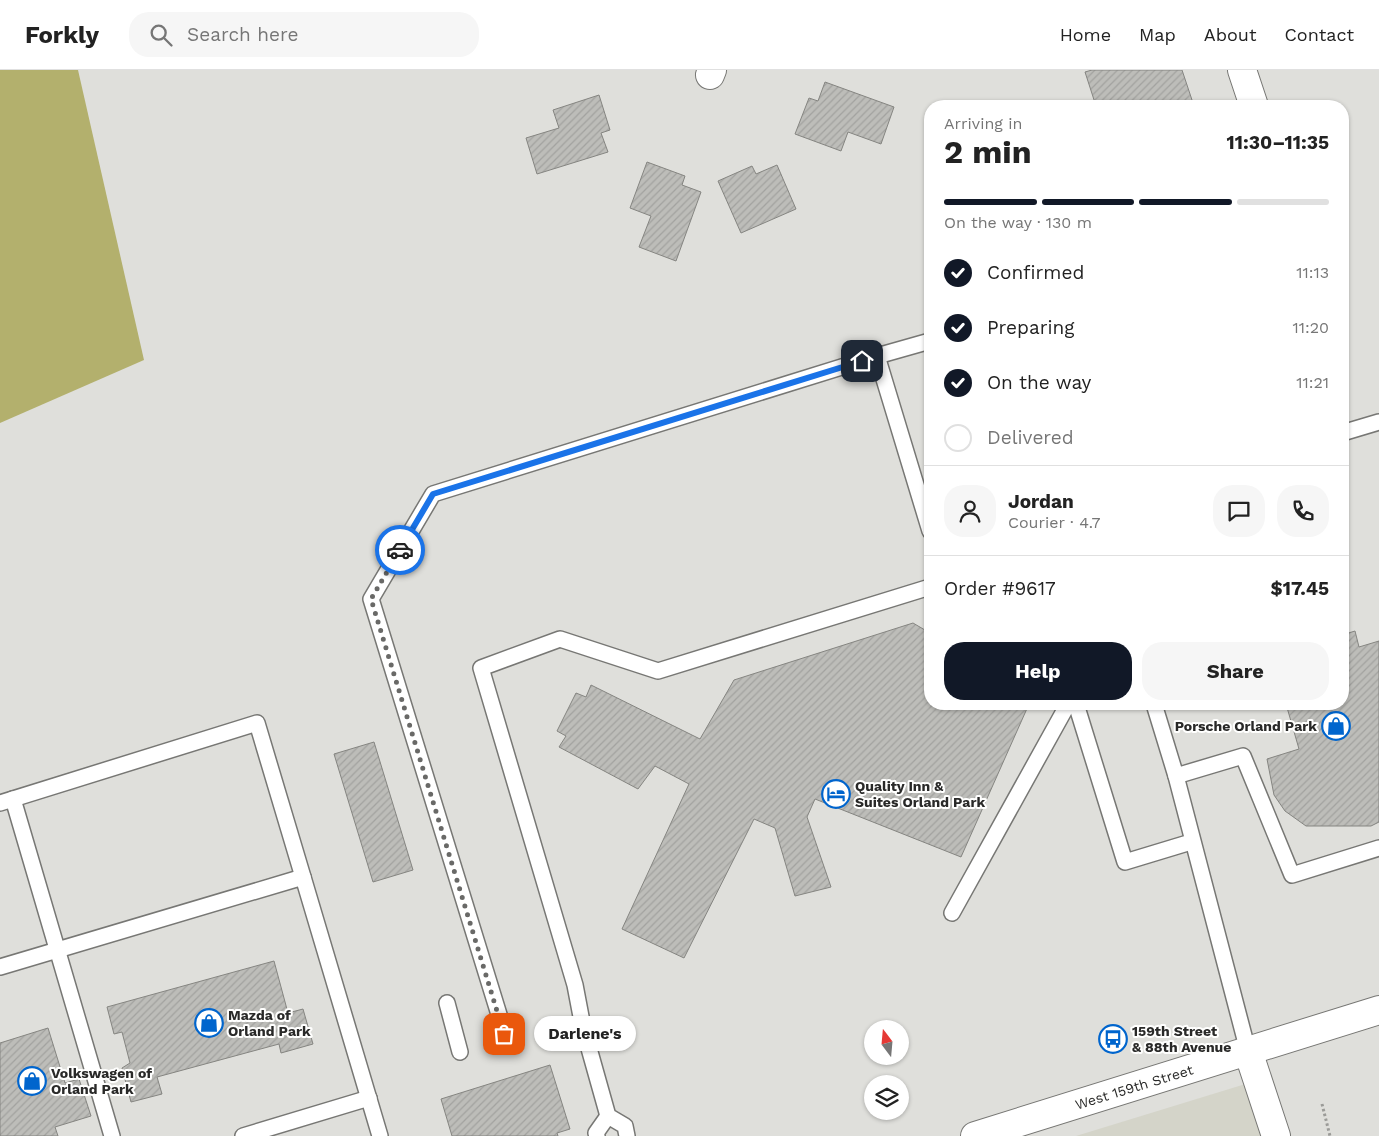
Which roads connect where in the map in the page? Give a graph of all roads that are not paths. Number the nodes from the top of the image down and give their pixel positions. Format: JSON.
{"nodes":[{"id":1,"x":1242,"y":70,"type":"edge"},
{"id":2,"x":1252,"y":100,"type":"edge"},
{"id":3,"x":924,"y":343,"type":"edge"},
{"id":4,"x":878,"y":356,"type":"junction"},
{"id":5,"x":1379,"y":422,"type":"edge"},
{"id":6,"x":1349,"y":431,"type":"edge"},
{"id":7,"x":924,"y":511,"type":"edge"},
{"id":8,"x":924,"y":588,"type":"edge"},
{"id":9,"x":1065,"y":710,"type":"edge"},
{"id":10,"x":1078,"y":710,"type":"edge"},
{"id":11,"x":1156,"y":710,"type":"edge"},
{"id":12,"x":1176,"y":776,"type":"junction"},
{"id":13,"x":7,"y":801,"type":"edge"},
{"id":14,"x":1191,"y":842,"type":"junction"},
{"id":15,"x":1379,"y":848,"type":"edge"},
{"id":16,"x":303,"y":877,"type":"junction"},
{"id":17,"x":952,"y":913,"type":"dead end"},
{"id":18,"x":58,"y":950,"type":"junction"},
{"id":19,"x":0,"y":968,"type":"edge"},
{"id":20,"x":447,"y":1004,"type":"dead end"},
{"id":21,"x":1379,"y":1010,"type":"edge"},
{"id":22,"x":504,"y":1034,"type":"dead end"},
{"id":23,"x":1248,"y":1051,"type":"junction"},
{"id":24,"x":460,"y":1052,"type":"dead end"},
{"id":25,"x":369,"y":1098,"type":"junction"},
{"id":26,"x":608,"y":1116,"type":"junction"},
{"id":27,"x":112,"y":1136,"type":"edge"},
{"id":28,"x":243,"y":1136,"type":"edge"},
{"id":29,"x":380,"y":1136,"type":"edge"},
{"id":30,"x":597,"y":1136,"type":"edge"},
{"id":31,"x":627,"y":1136,"type":"edge"},
{"id":32,"x":975,"y":1136,"type":"edge"},
{"id":33,"x":1276,"y":1136,"type":"edge"}],
"edges":[{"from":1,"to":2,"type":"main road"},
{"from":3,"to":4,"type":"lane"},
{"from":4,"to":7,"type":"lane"},
{"from":4,"to":22,"type":"lane"},
{"from":5,"to":6,"type":"lane"},
{"from":8,"to":26,"type":"lane"},
{"from":9,"to":17,"type":"lane"},
{"from":10,"to":14,"type":"lane"},
{"from":11,"to":12,"type":"lane"},
{"from":12,"to":14,"type":"lane"},
{"from":12,"to":15,"type":"lane"},
{"from":13,"to":16,"type":"lane"},
{"from":13,"to":18,"type":"lane"},
{"from":14,"to":23,"type":"lane"},
{"from":16,"to":18,"type":"lane"},
{"from":16,"to":25,"type":"lane"},
{"from":18,"to":19,"type":"lane"},
{"from":18,"to":27,"type":"lane"},
{"from":20,"to":24,"type":"lane"},
{"from":21,"to":23,"type":"main road","name":"West 159th Street"},
{"from":23,"to":32,"type":"main road","name":"West 159th Street"},
{"from":23,"to":33,"type":"main road"},
{"from":25,"to":28,"type":"lane"},
{"from":25,"to":29,"type":"lane"},
{"from":26,"to":30,"type":"lane"},
{"from":26,"to":31,"type":"lane"}]}
